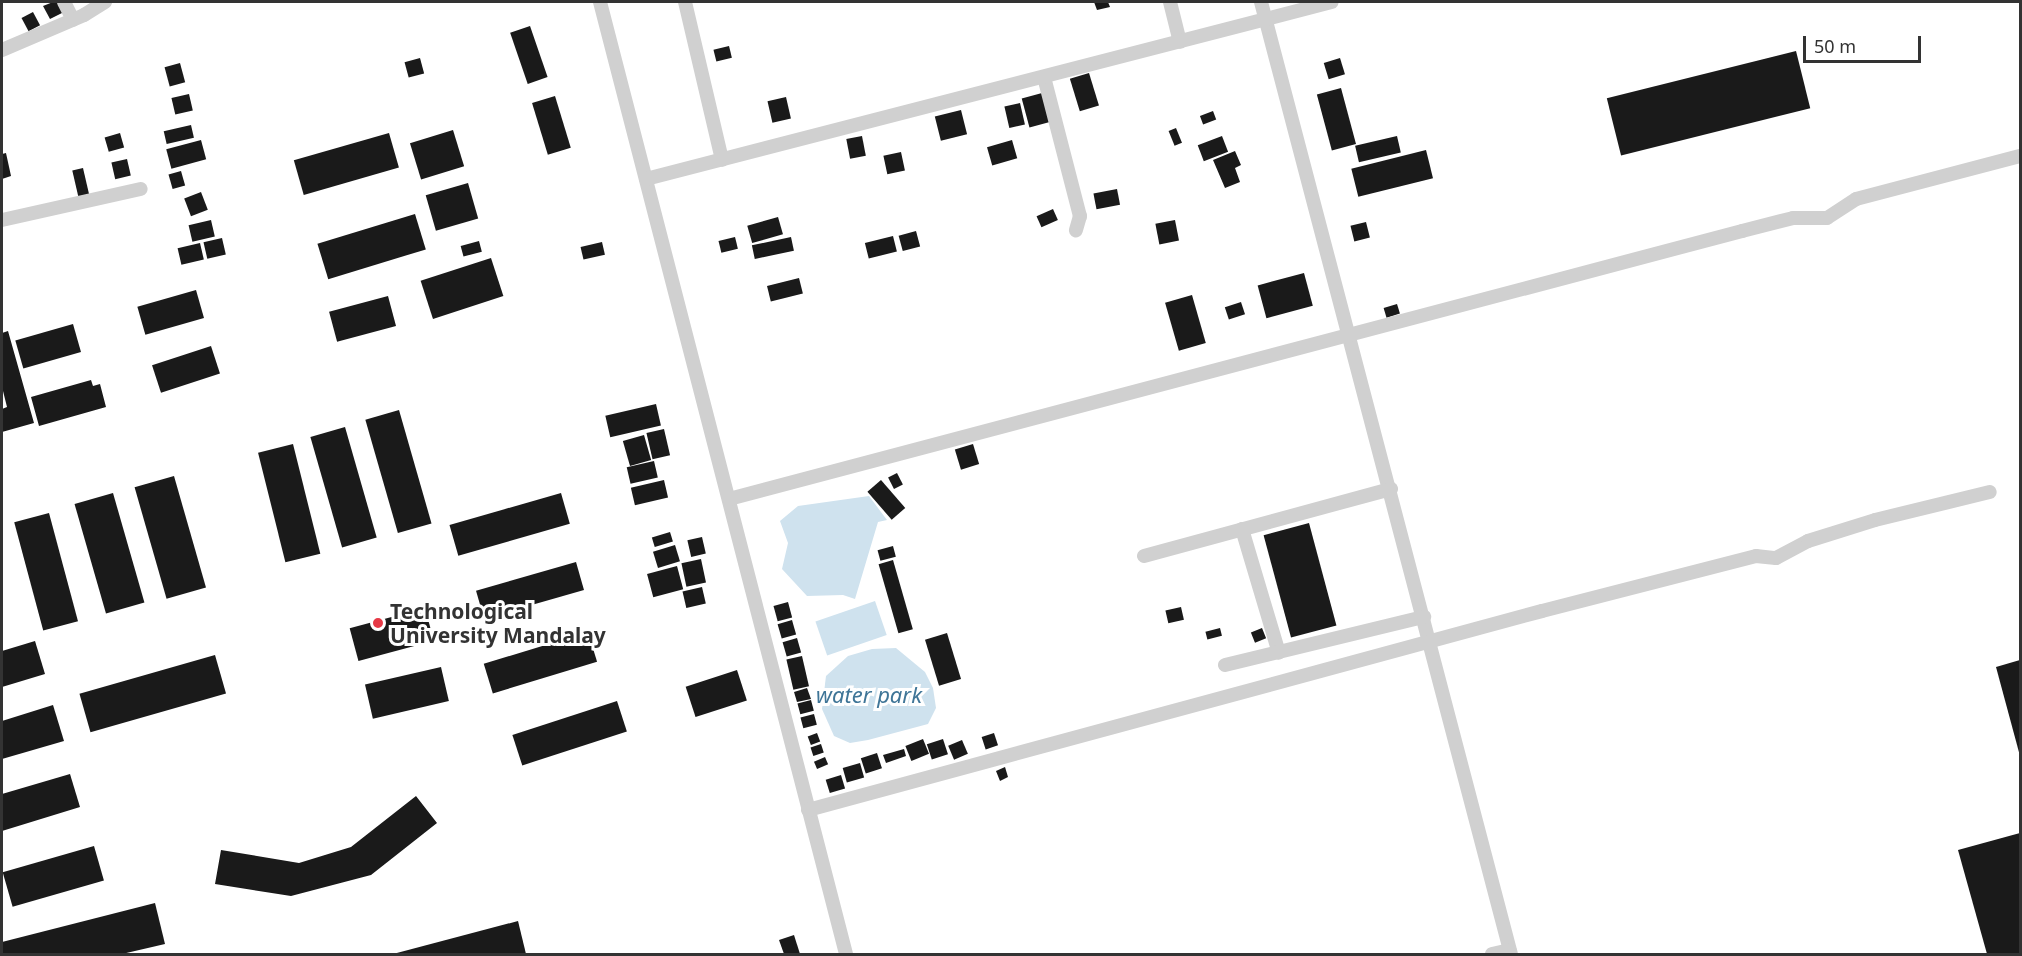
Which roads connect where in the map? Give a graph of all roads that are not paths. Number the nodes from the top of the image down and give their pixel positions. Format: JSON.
{"nodes":[{"id":1,"x":64,"y":2,"type":"edge"},
{"id":2,"x":105,"y":2,"type":"edge"},
{"id":3,"x":600,"y":2,"type":"edge"},
{"id":4,"x":685,"y":2,"type":"edge"},
{"id":5,"x":1170,"y":2,"type":"edge"},
{"id":6,"x":1261,"y":2,"type":"edge"},
{"id":7,"x":1332,"y":2,"type":"edge"},
{"id":8,"x":73,"y":20,"type":"junction"},
{"id":9,"x":1266,"y":21,"type":"junction"},
{"id":10,"x":1180,"y":42,"type":"junction"},
{"id":11,"x":2,"y":50,"type":"edge"},
{"id":12,"x":1044,"y":77,"type":"junction"},
{"id":13,"x":2020,"y":156,"type":"edge"},
{"id":14,"x":722,"y":160,"type":"junction"},
{"id":15,"x":646,"y":178,"type":"junction"},
{"id":16,"x":141,"y":189,"type":"dead end"},
{"id":17,"x":2,"y":220,"type":"edge"},
{"id":18,"x":1076,"y":230,"type":"dead end"},
{"id":19,"x":1351,"y":336,"type":"junction"},
{"id":20,"x":1390,"y":489,"type":"junction"},
{"id":21,"x":1990,"y":492,"type":"dead end"},
{"id":22,"x":729,"y":499,"type":"junction"},
{"id":23,"x":1242,"y":529,"type":"junction"},
{"id":24,"x":1144,"y":556,"type":"dead end"},
{"id":25,"x":1424,"y":616,"type":"junction"},
{"id":26,"x":1431,"y":642,"type":"junction"},
{"id":27,"x":1279,"y":653,"type":"junction"},
{"id":28,"x":1225,"y":665,"type":"dead end"},
{"id":29,"x":808,"y":810,"type":"junction"},
{"id":30,"x":1510,"y":952,"type":"edge"},
{"id":31,"x":846,"y":954,"type":"edge"},
{"id":32,"x":1492,"y":954,"type":"edge"}],
"edges":[{"from":1,"to":8,"type":"street"},
{"from":2,"to":8,"type":"street"},
{"from":3,"to":15,"type":"street"},
{"from":4,"to":14,"type":"street"},
{"from":5,"to":10,"type":"street"},
{"from":6,"to":9,"type":"street"},
{"from":7,"to":9,"type":"street"},
{"from":8,"to":11,"type":"street"},
{"from":9,"to":10,"type":"street"},
{"from":9,"to":19,"type":"street"},
{"from":10,"to":12,"type":"street"},
{"from":12,"to":14,"type":"street"},
{"from":12,"to":18,"type":"street"},
{"from":13,"to":19,"type":"street"},
{"from":14,"to":15,"type":"street"},
{"from":15,"to":22,"type":"street"},
{"from":16,"to":17,"type":"street"},
{"from":19,"to":20,"type":"street"},
{"from":19,"to":22,"type":"street"},
{"from":20,"to":23,"type":"street"},
{"from":20,"to":25,"type":"street"},
{"from":21,"to":26,"type":"street"},
{"from":22,"to":29,"type":"street"},
{"from":23,"to":24,"type":"street"},
{"from":23,"to":27,"type":"street"},
{"from":25,"to":26,"type":"street"},
{"from":25,"to":27,"type":"street"},
{"from":26,"to":29,"type":"street"},
{"from":26,"to":30,"type":"street"},
{"from":27,"to":28,"type":"street"},
{"from":29,"to":31,"type":"street"},
{"from":30,"to":32,"type":"street"}]}
